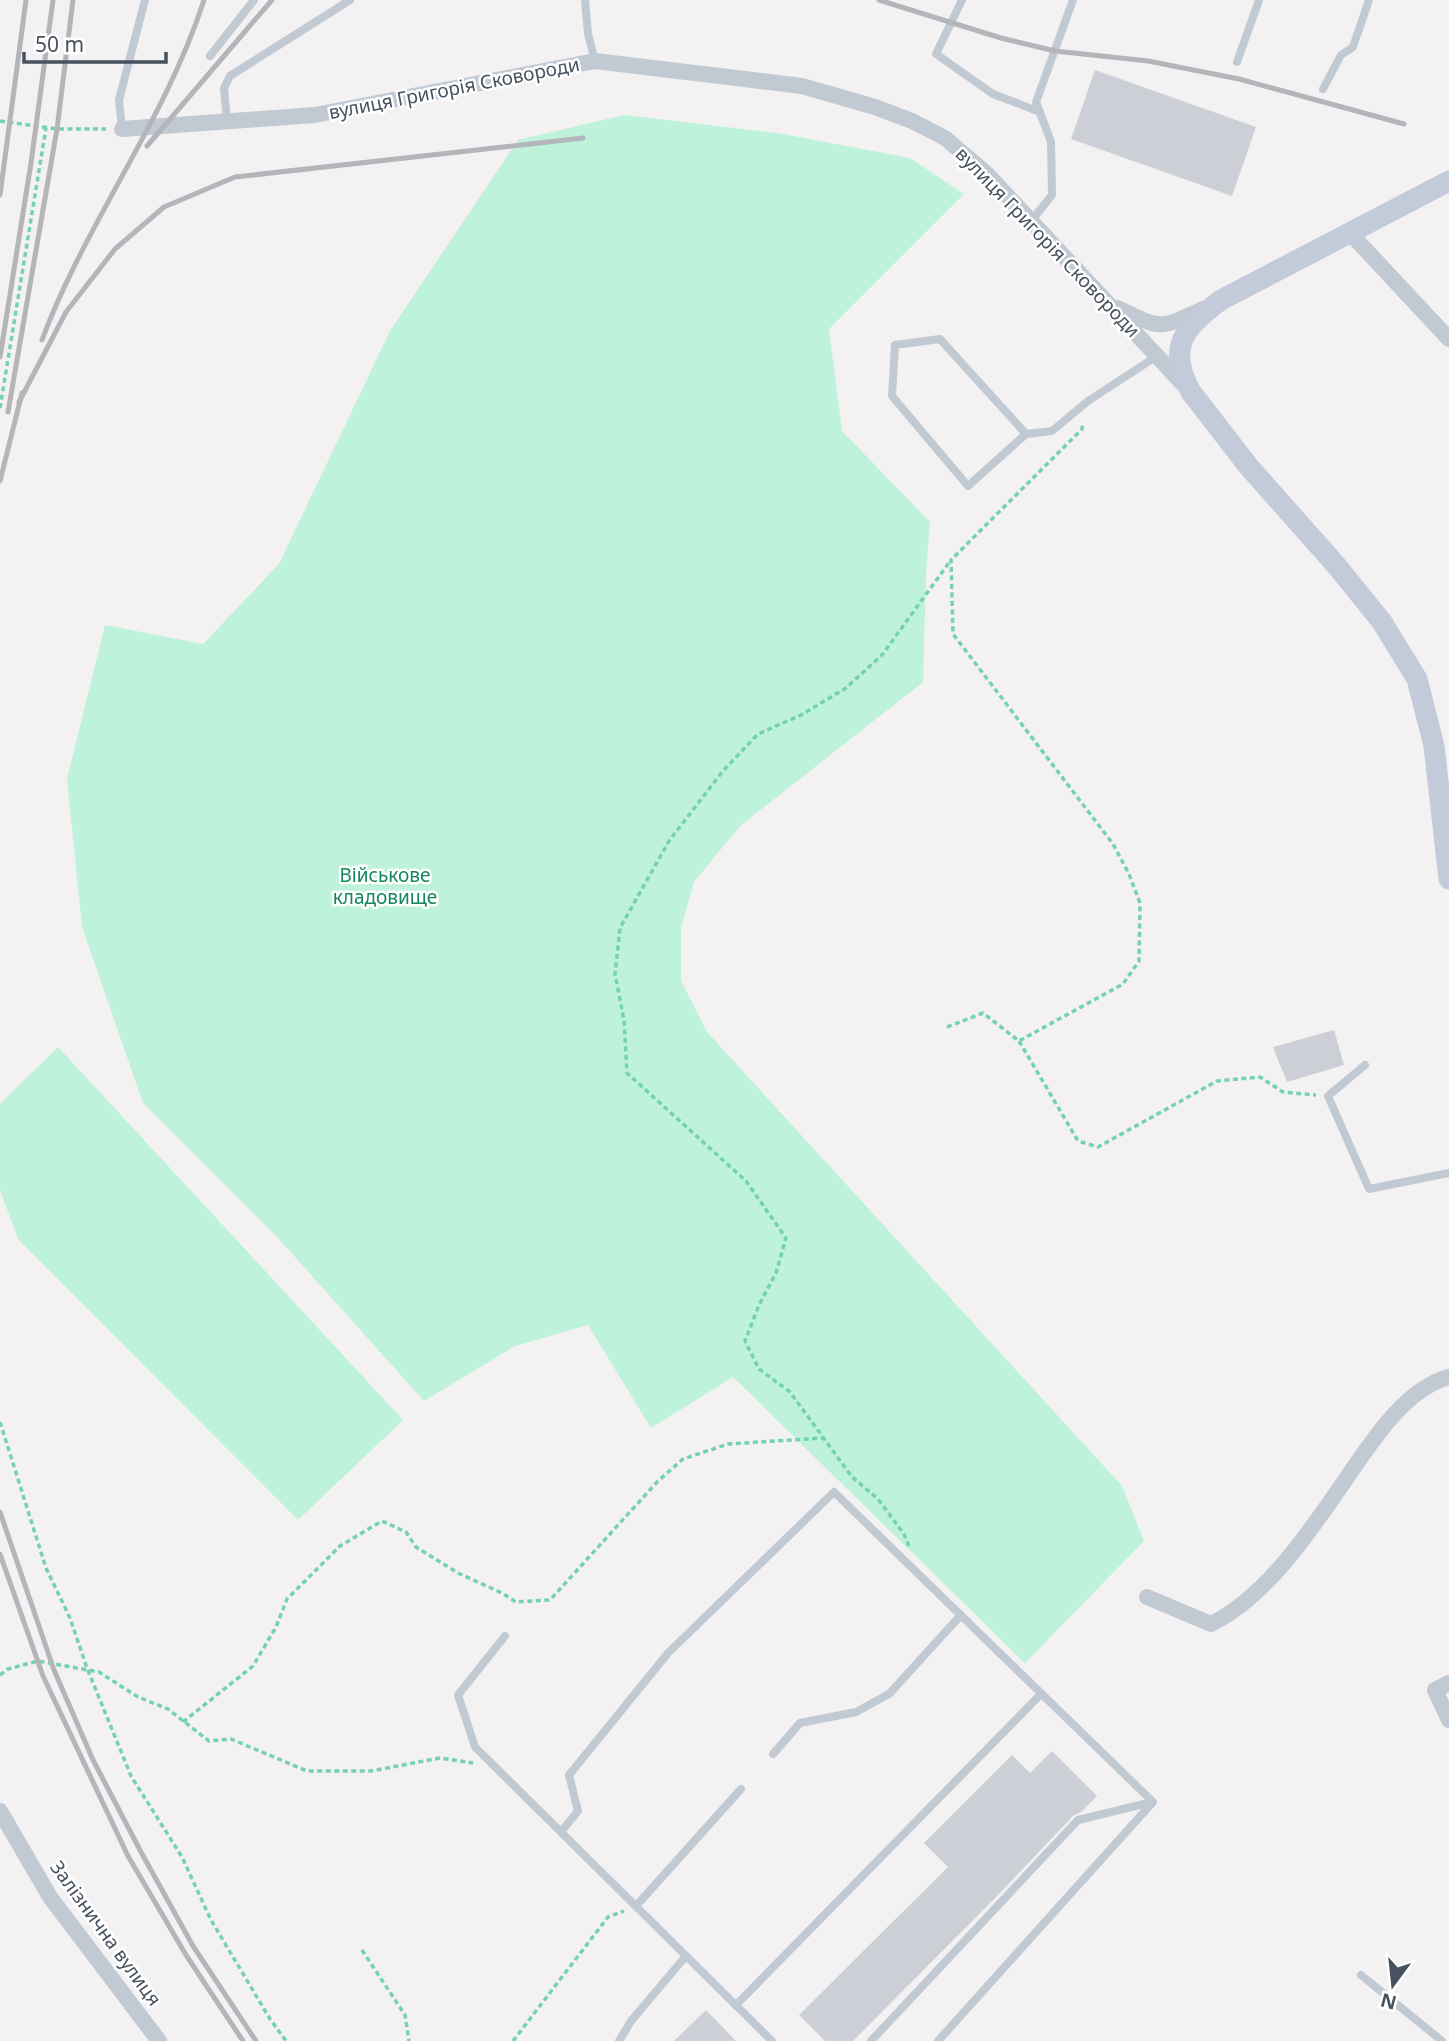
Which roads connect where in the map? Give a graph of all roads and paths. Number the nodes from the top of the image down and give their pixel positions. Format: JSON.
{"nodes":[{"id":1,"x":145,"y":0,"type":"edge"},
{"id":2,"x":254,"y":0,"type":"edge"},
{"id":3,"x":350,"y":0,"type":"edge"},
{"id":4,"x":585,"y":0,"type":"edge"},
{"id":5,"x":962,"y":0,"type":"edge"},
{"id":6,"x":1073,"y":0,"type":"edge"},
{"id":7,"x":1258,"y":0,"type":"edge"},
{"id":8,"x":1369,"y":0,"type":"edge"},
{"id":9,"x":210,"y":56,"type":"dead end"},
{"id":10,"x":595,"y":61,"type":"junction"},
{"id":11,"x":1237,"y":62,"type":"dead end"},
{"id":12,"x":1324,"y":89,"type":"dead end"},
{"id":13,"x":1040,"y":112,"type":"junction"},
{"id":14,"x":0,"y":121,"type":"edge"},
{"id":15,"x":227,"y":122,"type":"junction"},
{"id":16,"x":46,"y":128,"type":"junction"},
{"id":17,"x":122,"y":130,"type":"junction"},
{"id":18,"x":1449,"y":181,"type":"edge"},
{"id":19,"x":1031,"y":220,"type":"junction"},
{"id":20,"x":1349,"y":232,"type":"junction"},
{"id":21,"x":1221,"y":300,"type":"junction"},
{"id":22,"x":1111,"y":306,"type":"junction"},
{"id":23,"x":1449,"y":339,"type":"edge"},
{"id":24,"x":1157,"y":356,"type":"junction"},
{"id":25,"x":1191,"y":393,"type":"junction"},
{"id":26,"x":1088,"y":401,"type":"junction"},
{"id":27,"x":0,"y":408,"type":"edge"},
{"id":28,"x":1026,"y":434,"type":"junction"},
{"id":29,"x":951,"y":560,"type":"junction"},
{"id":30,"x":1449,"y":879,"type":"edge"},
{"id":31,"x":947,"y":1027,"type":"dead end"},
{"id":32,"x":1019,"y":1041,"type":"junction"},
{"id":33,"x":1365,"y":1065,"type":"dead end"},
{"id":34,"x":1328,"y":1096,"type":"junction"},
{"id":35,"x":1449,"y":1172,"type":"edge"},
{"id":36,"x":1449,"y":1377,"type":"edge"},
{"id":37,"x":0,"y":1422,"type":"edge"},
{"id":38,"x":823,"y":1438,"type":"junction"},
{"id":39,"x":912,"y":1556,"type":"dead end"},
{"id":40,"x":1147,"y":1597,"type":"dead end"},
{"id":41,"x":961,"y":1615,"type":"junction"},
{"id":42,"x":505,"y":1636,"type":"dead end"},
{"id":43,"x":87,"y":1668,"type":"junction"},
{"id":44,"x":0,"y":1675,"type":"edge"},
{"id":45,"x":1449,"y":1683,"type":"edge"},
{"id":46,"x":1041,"y":1694,"type":"junction"},
{"id":47,"x":1449,"y":1720,"type":"edge"},
{"id":48,"x":183,"y":1722,"type":"junction"},
{"id":49,"x":773,"y":1754,"type":"dead end"},
{"id":50,"x":495,"y":1766,"type":"junction"},
{"id":51,"x":741,"y":1789,"type":"dead end"},
{"id":52,"x":1153,"y":1802,"type":"junction"},
{"id":53,"x":0,"y":1811,"type":"edge"},
{"id":54,"x":561,"y":1832,"type":"junction"},
{"id":55,"x":636,"y":1906,"type":"junction"},
{"id":56,"x":362,"y":1950,"type":"dead end"},
{"id":57,"x":686,"y":1956,"type":"junction"},
{"id":58,"x":1361,"y":1975,"type":"dead end"},
{"id":59,"x":736,"y":2005,"type":"junction"},
{"id":60,"x":159,"y":2041,"type":"edge"},
{"id":61,"x":286,"y":2041,"type":"edge"},
{"id":62,"x":409,"y":2041,"type":"edge"},
{"id":63,"x":513,"y":2041,"type":"edge"},
{"id":64,"x":619,"y":2041,"type":"edge"},
{"id":65,"x":772,"y":2041,"type":"edge"},
{"id":66,"x":871,"y":2041,"type":"edge"},
{"id":67,"x":938,"y":2041,"type":"edge"},
{"id":68,"x":1441,"y":2041,"type":"edge"}],
"edges":[{"from":1,"to":17,"type":"lane"},
{"from":2,"to":9,"type":"lane"},
{"from":3,"to":15,"type":"lane"},
{"from":4,"to":10,"type":"lane"},
{"from":5,"to":13,"type":"lane"},
{"from":6,"to":13,"type":"lane"},
{"from":7,"to":11,"type":"lane"},
{"from":8,"to":12,"type":"lane"},
{"from":10,"to":15,"type":"street","name":"вулиця Григорія Сковороди"},
{"from":10,"to":19,"type":"street","name":"вулиця Григорія Сковороди"},
{"from":13,"to":19,"type":"lane"},
{"from":14,"to":16,"type":"path"},
{"from":15,"to":17,"type":"street","name":"вулиця Григорія Сковороди"},
{"from":16,"to":17,"type":"path"},
{"from":16,"to":27,"type":"path"},
{"from":18,"to":20,"type":"main road"},
{"from":19,"to":22,"type":"street","name":"вулиця Григорія Сковороди"},
{"from":20,"to":21,"type":"main road"},
{"from":20,"to":23,"type":"street"},
{"from":21,"to":22,"type":"street"},
{"from":21,"to":25,"type":"main road"},
{"from":22,"to":24,"type":"street","name":"вулиця Григорія Сковороди"},
{"from":24,"to":25,"type":"street","name":"вулиця Григорія Сковороди"},
{"from":24,"to":26,"type":"lane"},
{"from":25,"to":30,"type":"main road","name":"вулиця Григорія Сковороди"},
{"from":26,"to":28,"type":"lane"},
{"from":26,"to":29,"type":"path"},
{"from":28,"to":28,"type":"lane"},
{"from":29,"to":32,"type":"path"},
{"from":29,"to":38,"type":"path"},
{"from":31,"to":32,"type":"path"},
{"from":32,"to":34,"type":"path"},
{"from":33,"to":34,"type":"lane"},
{"from":34,"to":35,"type":"lane"},
{"from":36,"to":40,"type":"street"},
{"from":37,"to":43,"type":"path"},
{"from":38,"to":39,"type":"path"},
{"from":38,"to":48,"type":"path"},
{"from":41,"to":46,"type":"lane"},
{"from":41,"to":49,"type":"lane"},
{"from":41,"to":54,"type":"lane"},
{"from":42,"to":50,"type":"lane"},
{"from":43,"to":44,"type":"path"},
{"from":43,"to":48,"type":"path"},
{"from":43,"to":61,"type":"path"},
{"from":45,"to":47,"type":"street"},
{"from":46,"to":52,"type":"lane"},
{"from":46,"to":59,"type":"lane"},
{"from":48,"to":50,"type":"path"},
{"from":50,"to":54,"type":"lane"},
{"from":51,"to":55,"type":"lane"},
{"from":52,"to":66,"type":"lane"},
{"from":52,"to":67,"type":"lane"},
{"from":53,"to":60,"type":"street","name":"Залізнична вулиця"},
{"from":54,"to":55,"type":"lane"},
{"from":55,"to":57,"type":"lane"},
{"from":55,"to":63,"type":"path"},
{"from":56,"to":62,"type":"path"},
{"from":57,"to":59,"type":"lane"},
{"from":57,"to":64,"type":"lane"},
{"from":58,"to":68,"type":"lane"},
{"from":59,"to":65,"type":"lane"}]}
